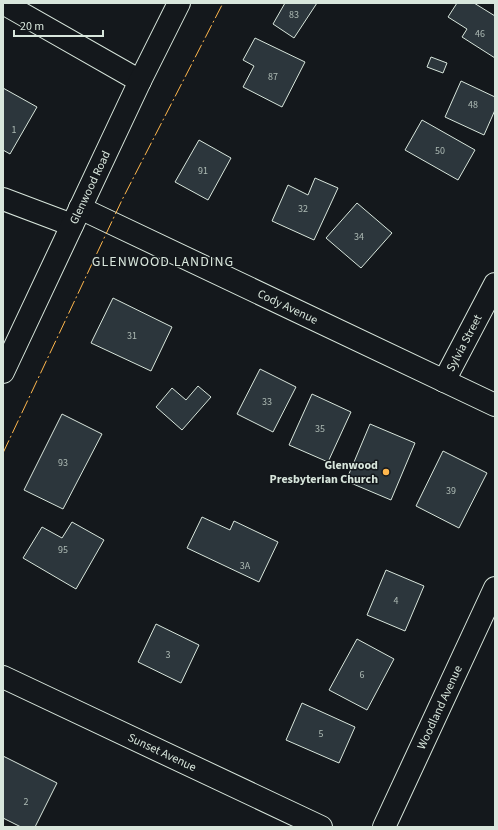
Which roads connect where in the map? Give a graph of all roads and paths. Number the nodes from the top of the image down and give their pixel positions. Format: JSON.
{"nodes":[{"id":1,"x":3,"y":3,"type":"edge"},
{"id":2,"x":179,"y":3,"type":"edge"},
{"id":3,"x":140,"y":81,"type":"junction"},
{"id":4,"x":3,"y":199,"type":"edge"},
{"id":5,"x":76,"y":216,"type":"junction"},
{"id":6,"x":495,"y":284,"type":"edge"},
{"id":7,"x":3,"y":372,"type":"edge"},
{"id":8,"x":444,"y":381,"type":"junction"},
{"id":9,"x":495,"y":404,"type":"edge"},
{"id":10,"x":495,"y":588,"type":"edge"},
{"id":11,"x":3,"y":678,"type":"edge"},
{"id":12,"x":321,"y":827,"type":"edge"},
{"id":13,"x":384,"y":827,"type":"edge"}],
"edges":[{"from":1,"to":3,"type":"street"},
{"from":2,"to":3,"type":"street","name":"Glenwood Road"},
{"from":3,"to":5,"type":"street","name":"Glenwood Road"},
{"from":4,"to":5,"type":"street","name":"Cody Avenue"},
{"from":5,"to":7,"type":"street","name":"Glenwood Road"},
{"from":5,"to":8,"type":"street","name":"Cody Avenue"},
{"from":6,"to":8,"type":"street","name":"Sylvia Street"},
{"from":8,"to":9,"type":"street","name":"Cody Avenue"},
{"from":10,"to":13,"type":"street","name":"Woodland Avenue"},
{"from":11,"to":12,"type":"street","name":"Sunset Avenue"}]}
